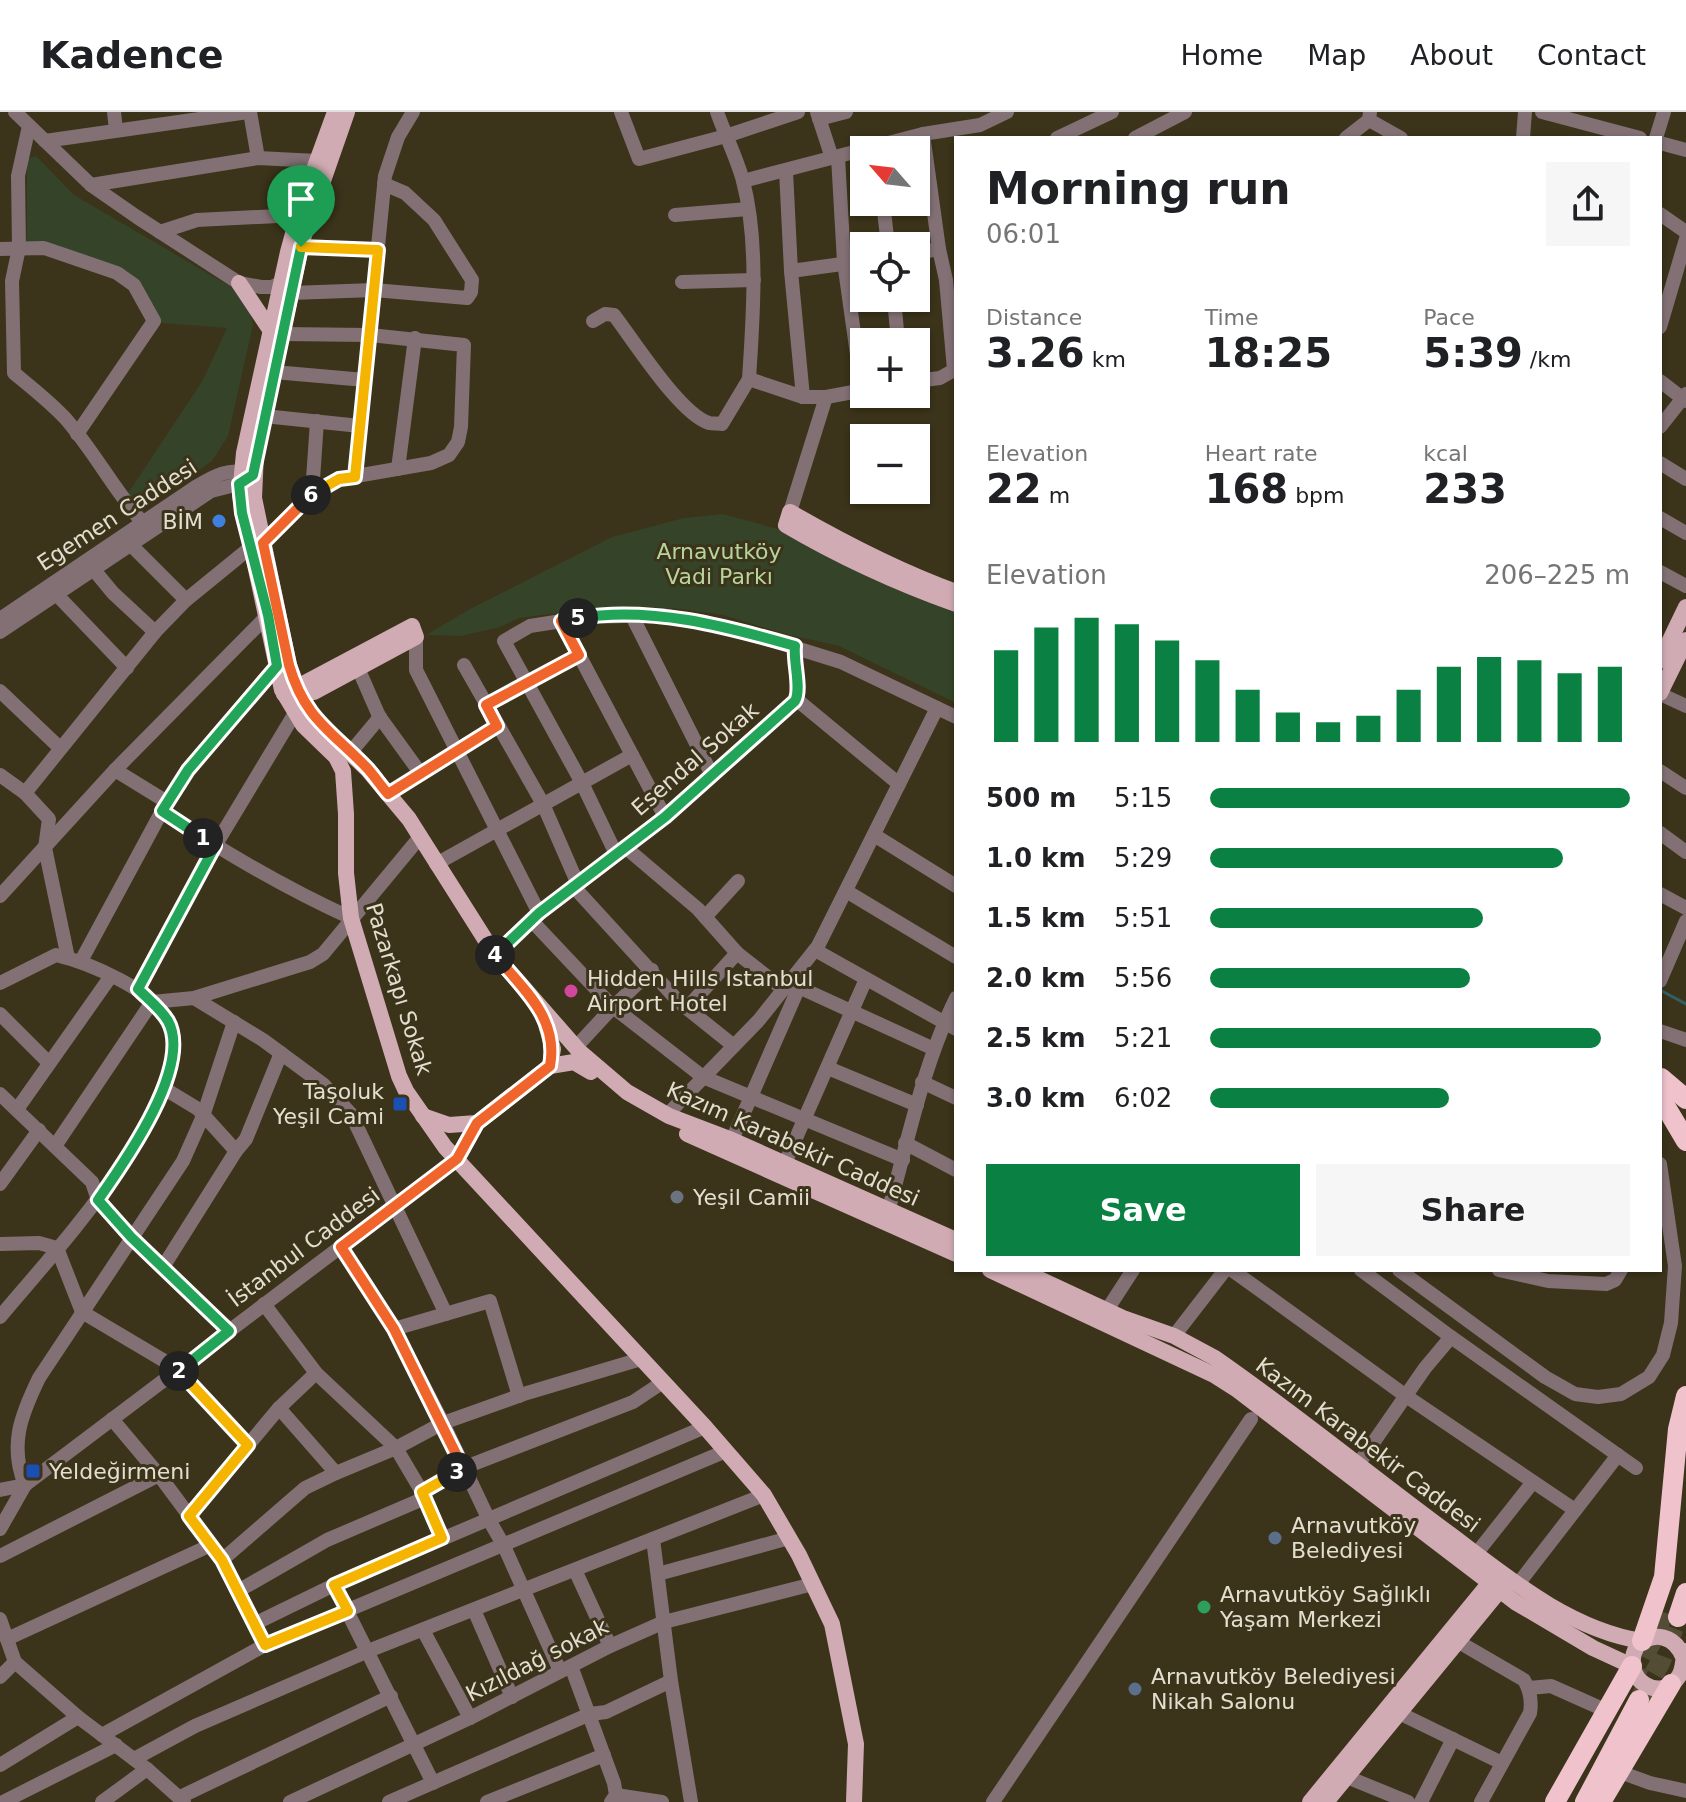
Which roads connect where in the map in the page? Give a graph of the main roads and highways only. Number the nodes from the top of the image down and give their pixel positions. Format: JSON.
{"nodes":[{"id":1,"x":335,"y":112,"type":"edge"},
{"id":2,"x":347,"y":112,"type":"edge"},
{"id":3,"x":239,"y":283,"type":"road end"},
{"id":4,"x":286,"y":288,"type":"junction"},
{"id":5,"x":277,"y":333,"type":"junction"},
{"id":6,"x":245,"y":477,"type":"junction"},
{"id":7,"x":257,"y":545,"type":"junction"},
{"id":8,"x":954,"y":591,"type":"edge"},
{"id":9,"x":954,"y":603,"type":"edge"},
{"id":10,"x":1686,"y":607,"type":"edge"},
{"id":11,"x":1673,"y":634,"type":"edge"},
{"id":12,"x":1662,"y":657,"type":"edge"},
{"id":13,"x":1662,"y":685,"type":"edge"},
{"id":14,"x":293,"y":692,"type":"junction"},
{"id":15,"x":385,"y":791,"type":"junction"},
{"id":16,"x":346,"y":814,"type":"junction"},
{"id":17,"x":541,"y":1010,"type":"junction"},
{"id":18,"x":550,"y":1066,"type":"junction"},
{"id":19,"x":1686,"y":1099,"type":"edge"},
{"id":20,"x":1666,"y":1100,"type":"edge"},
{"id":21,"x":423,"y":1116,"type":"junction"},
{"id":22,"x":477,"y":1123,"type":"junction"},
{"id":23,"x":1686,"y":1141,"type":"edge"},
{"id":24,"x":457,"y":1159,"type":"junction"},
{"id":25,"x":954,"y":1239,"type":"edge"},
{"id":26,"x":954,"y":1253,"type":"edge"},
{"id":27,"x":994,"y":1272,"type":"edge"},
{"id":28,"x":1024,"y":1272,"type":"edge"},
{"id":29,"x":1686,"y":1396,"type":"edge"},
{"id":30,"x":1261,"y":1408,"type":"junction"},
{"id":31,"x":1686,"y":1459,"type":"edge"},
{"id":32,"x":1503,"y":1581,"type":"junction"},
{"id":33,"x":1686,"y":1593,"type":"edge"},
{"id":34,"x":1642,"y":1641,"type":"junction"},
{"id":35,"x":1681,"y":1660,"type":"edge"},
{"id":36,"x":1632,"y":1666,"type":"junction"},
{"id":37,"x":1327,"y":1794,"type":"edge"},
{"id":38,"x":854,"y":1802,"type":"edge"},
{"id":39,"x":1310,"y":1802,"type":"edge"},
{"id":40,"x":1555,"y":1802,"type":"edge"},
{"id":41,"x":1566,"y":1802,"type":"edge"},
{"id":42,"x":1585,"y":1802,"type":"edge"},
{"id":43,"x":1601,"y":1802,"type":"edge"}],
"edges":[{"from":1,"to":4,"type":"main road","name":"Kazım Karabekir Caddesi"},
{"from":2,"to":4,"type":"main road","name":"Kazım Karabekir Caddesi"},
{"from":3,"to":5,"type":"main road"},
{"from":4,"to":5,"type":"main road","name":"Kazım Karabekir Caddesi"},
{"from":5,"to":6,"type":"main road","name":"Kazım Karabekir Caddesi"},
{"from":5,"to":6,"type":"main road","name":"Kazım Karabekir Caddesi"},
{"from":6,"to":7,"type":"main road","name":"Kazım Karabekir Caddesi"},
{"from":7,"to":14,"type":"main road","name":"Kazım Karabekir Caddesi"},
{"from":7,"to":14,"type":"main road","name":"Kazım Karabekir Caddesi"},
{"from":8,"to":9,"type":"main road"},
{"from":10,"to":11,"type":"main road"},
{"from":11,"to":12,"type":"main road"},
{"from":11,"to":13,"type":"main road"},
{"from":14,"to":14,"type":"main road"},
{"from":14,"to":15,"type":"main road","name":"Kazım Karabekir Caddesi"},
{"from":14,"to":16,"type":"main road","name":"Kazım Karabekir Caddesi"},
{"from":15,"to":16,"type":"main road"},
{"from":15,"to":17,"type":"main road","name":"Kazım Karabekir Caddesi"},
{"from":16,"to":21,"type":"main road","name":"Pazarkapı Sokak"},
{"from":17,"to":18,"type":"main road"},
{"from":17,"to":25,"type":"main road","name":"Kazım Karabekir Caddesi"},
{"from":18,"to":22,"type":"main road"},
{"from":18,"to":26,"type":"main road","name":"Kazım Karabekir Caddesi"},
{"from":19,"to":20,"type":"highway"},
{"from":20,"to":23,"type":"highway"},
{"from":21,"to":22,"type":"main road"},
{"from":21,"to":24,"type":"main road","name":"Pazarkapı Sokak"},
{"from":22,"to":24,"type":"main road"},
{"from":24,"to":38,"type":"main road","name":"Pazarkapı Sokak"},
{"from":27,"to":30,"type":"main road","name":"Kazım Karabekir Caddesi"},
{"from":28,"to":30,"type":"main road","name":"Kazım Karabekir Caddesi"},
{"from":29,"to":34,"type":"highway"},
{"from":30,"to":32,"type":"main road","name":"Kazım Karabekir Caddesi"},
{"from":30,"to":32,"type":"main road","name":"Kazım Karabekir Caddesi"},
{"from":31,"to":33,"type":"highway"},
{"from":32,"to":34,"type":"main road","name":"Kazım Karabekir Caddesi"},
{"from":32,"to":36,"type":"main road","name":"Kazım Karabekir Caddesi"},
{"from":32,"to":37,"type":"main road"},
{"from":32,"to":37,"type":"main road"},
{"from":34,"to":35,"type":"main road"},
{"from":34,"to":36,"type":"main road"},
{"from":35,"to":36,"type":"main road"},
{"from":35,"to":43,"type":"highway"},
{"from":36,"to":40,"type":"highway"},
{"from":37,"to":39,"type":"main road"},
{"from":41,"to":42,"type":"highway"}]}
